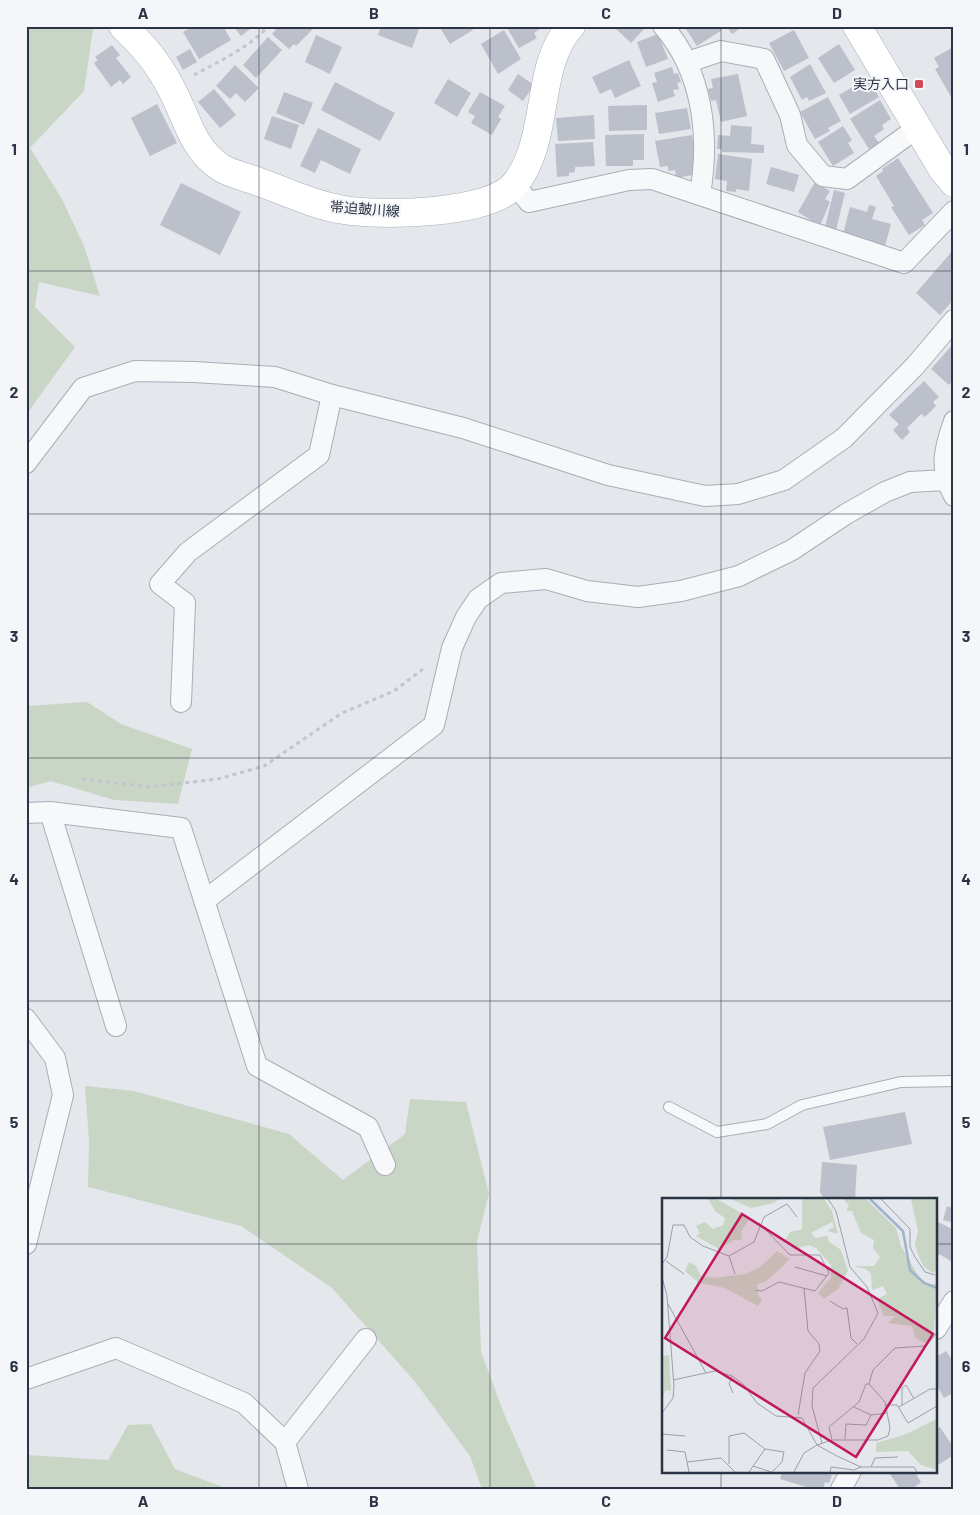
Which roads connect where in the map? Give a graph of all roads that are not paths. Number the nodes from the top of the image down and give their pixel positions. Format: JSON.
{"nodes":[{"id":1,"x":122,"y":26,"type":"edge"},
{"id":2,"x":572,"y":26,"type":"edge"},
{"id":3,"x":663,"y":26,"type":"edge"},
{"id":4,"x":857,"y":26,"type":"edge"},
{"id":5,"x":688,"y":62,"type":"junction"},
{"id":6,"x":917,"y":128,"type":"junction"},
{"id":7,"x":954,"y":183,"type":"edge"},
{"id":8,"x":515,"y":185,"type":"junction"},
{"id":9,"x":700,"y":194,"type":"junction"},
{"id":10,"x":954,"y":211,"type":"edge"},
{"id":11,"x":954,"y":320,"type":"edge"},
{"id":12,"x":332,"y":396,"type":"junction"},
{"id":13,"x":954,"y":421,"type":"edge"},
{"id":14,"x":26,"y":463,"type":"edge"},
{"id":15,"x":950,"y":488,"type":"edge"},
{"id":16,"x":181,"y":702,"type":"dead end"},
{"id":17,"x":26,"y":812,"type":"edge"},
{"id":18,"x":50,"y":812,"type":"junction"},
{"id":19,"x":204,"y":901,"type":"junction"},
{"id":20,"x":26,"y":1019,"type":"edge"},
{"id":21,"x":116,"y":1026,"type":"dead end"},
{"id":22,"x":954,"y":1081,"type":"edge"},
{"id":23,"x":669,"y":1107,"type":"dead end"},
{"id":24,"x":385,"y":1164,"type":"dead end"},
{"id":25,"x":26,"y":1244,"type":"edge"},
{"id":26,"x":954,"y":1301,"type":"edge"},
{"id":27,"x":938,"y":1326,"type":"edge"},
{"id":28,"x":366,"y":1339,"type":"dead end"},
{"id":29,"x":26,"y":1379,"type":"edge"},
{"id":30,"x":284,"y":1442,"type":"junction"},
{"id":31,"x":850,"y":1472,"type":"edge"},
{"id":32,"x":298,"y":1489,"type":"edge"},
{"id":33,"x":841,"y":1489,"type":"edge"}],
"edges":[{"from":1,"to":8,"type":"street","name":"帯迫皷川線"},
{"from":2,"to":8,"type":"street","name":"帯迫皷川線"},
{"from":3,"to":5,"type":"street"},
{"from":4,"to":6,"type":"street"},
{"from":5,"to":6,"type":"street"},
{"from":5,"to":9,"type":"street"},
{"from":6,"to":7,"type":"street"},
{"from":8,"to":9,"type":"street"},
{"from":9,"to":10,"type":"street"},
{"from":11,"to":12,"type":"street"},
{"from":12,"to":14,"type":"street"},
{"from":12,"to":16,"type":"street"},
{"from":13,"to":15,"type":"street"},
{"from":15,"to":19,"type":"street"},
{"from":17,"to":18,"type":"street"},
{"from":18,"to":19,"type":"street"},
{"from":18,"to":21,"type":"street"},
{"from":19,"to":24,"type":"street"},
{"from":20,"to":25,"type":"street"},
{"from":22,"to":23,"type":"lane"},
{"from":26,"to":27,"type":"street"},
{"from":28,"to":30,"type":"street"},
{"from":29,"to":30,"type":"street"},
{"from":30,"to":32,"type":"street"},
{"from":31,"to":33,"type":"street"}]}
